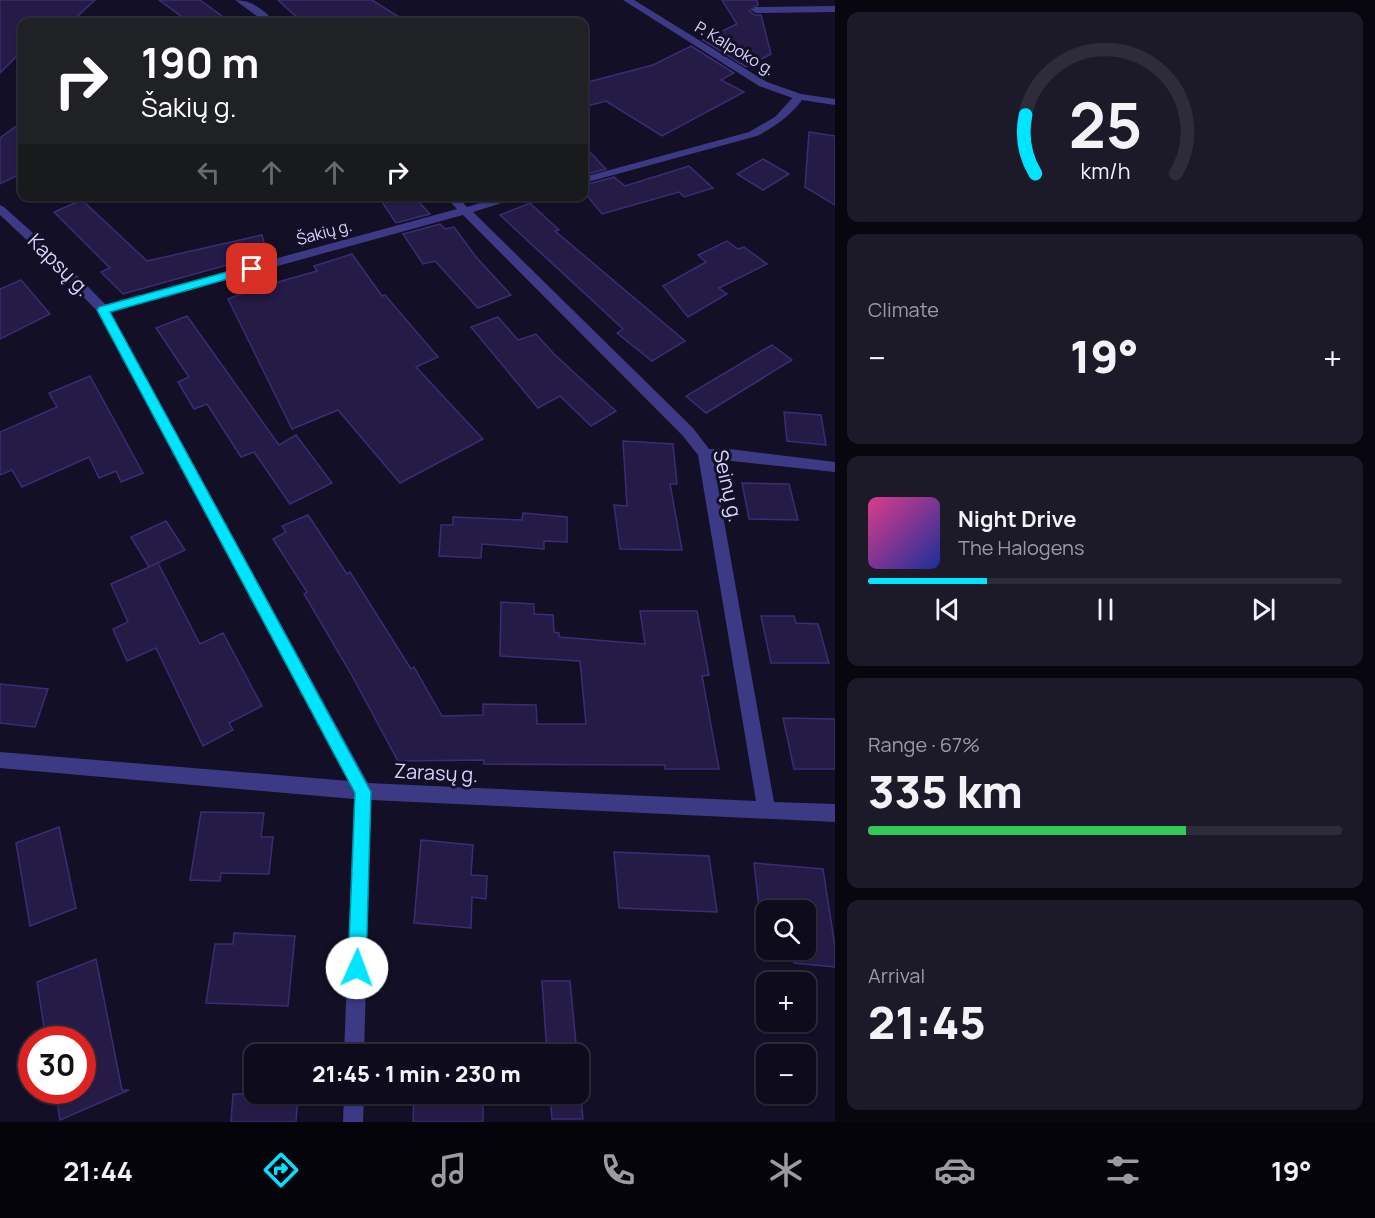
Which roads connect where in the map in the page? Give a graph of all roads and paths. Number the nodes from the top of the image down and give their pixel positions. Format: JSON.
{"nodes":[{"id":1,"x":240,"y":0,"type":"edge"},
{"id":2,"x":628,"y":0,"type":"edge"},
{"id":3,"x":756,"y":9,"type":"dead end"},
{"id":4,"x":835,"y":9,"type":"edge"},
{"id":5,"x":266,"y":18,"type":"edge"},
{"id":6,"x":799,"y":97,"type":"junction"},
{"id":7,"x":835,"y":102,"type":"edge"},
{"id":8,"x":588,"y":179,"type":"edge"},
{"id":9,"x":455,"y":201,"type":"edge"},
{"id":10,"x":500,"y":201,"type":"edge"},
{"id":11,"x":0,"y":209,"type":"edge"},
{"id":12,"x":465,"y":210,"type":"junction"},
{"id":13,"x":103,"y":310,"type":"junction"},
{"id":14,"x":705,"y":454,"type":"junction"},
{"id":15,"x":835,"y":467,"type":"edge"},
{"id":16,"x":0,"y":760,"type":"edge"},
{"id":17,"x":363,"y":792,"type":"junction"},
{"id":18,"x":767,"y":811,"type":"junction"},
{"id":19,"x":835,"y":813,"type":"edge"},
{"id":20,"x":354,"y":1044,"type":"edge"},
{"id":21,"x":354,"y":1104,"type":"edge"},
{"id":22,"x":353,"y":1122,"type":"edge"}],
"edges":[{"from":1,"to":5,"type":"street"},
{"from":2,"to":6,"type":"street","name":"P. Kalpoko g."},
{"from":3,"to":4,"type":"street"},
{"from":6,"to":7,"type":"street","name":"P. Kalpoko g."},
{"from":6,"to":8,"type":"street"},
{"from":9,"to":12,"type":"street","name":"Seinų g."},
{"from":10,"to":12,"type":"street","name":"Šakių g."},
{"from":11,"to":13,"type":"street","name":"Kapsų g."},
{"from":12,"to":13,"type":"street","name":"Šakių g."},
{"from":12,"to":14,"type":"street","name":"Seinų g."},
{"from":13,"to":17,"type":"street","name":"Kapsų g."},
{"from":14,"to":15,"type":"street"},
{"from":14,"to":18,"type":"street","name":"Seinų g."},
{"from":16,"to":17,"type":"street","name":"Zarasų g."},
{"from":17,"to":18,"type":"street","name":"Zarasų g."},
{"from":17,"to":20,"type":"street"},
{"from":18,"to":19,"type":"street","name":"Zarasų g."},
{"from":21,"to":22,"type":"street"}]}
